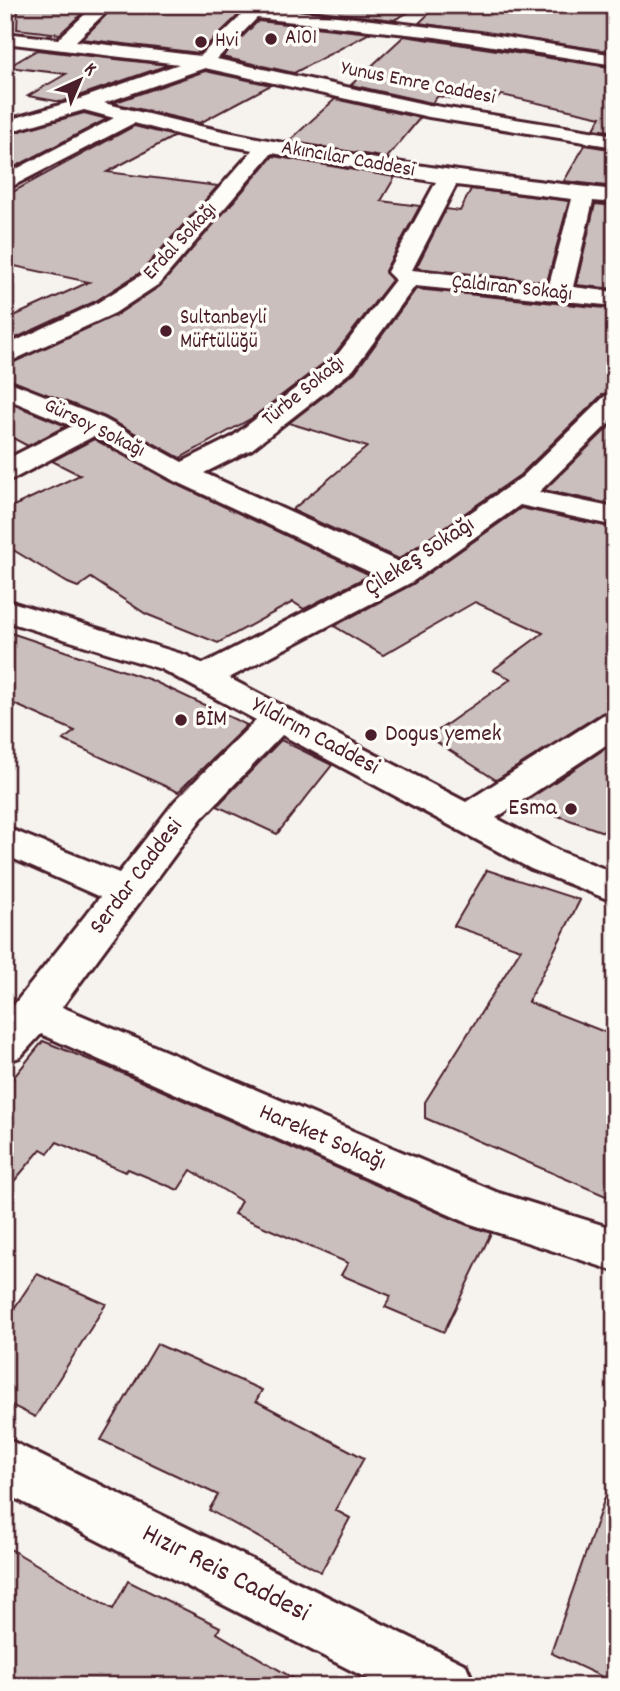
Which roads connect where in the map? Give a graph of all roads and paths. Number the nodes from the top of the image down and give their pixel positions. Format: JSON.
{"nodes":[{"id":1,"x":105,"y":5,"type":"edge"},
{"id":2,"x":249,"y":8,"type":"edge"},
{"id":3,"x":5,"y":38,"type":"edge"},
{"id":4,"x":61,"y":46,"type":"junction"},
{"id":5,"x":615,"y":60,"type":"edge"},
{"id":6,"x":204,"y":62,"type":"junction"},
{"id":7,"x":18,"y":101,"type":"dead end"},
{"id":8,"x":75,"y":107,"type":"junction"},
{"id":9,"x":132,"y":116,"type":"junction"},
{"id":10,"x":5,"y":127,"type":"edge"},
{"id":11,"x":615,"y":141,"type":"edge"},
{"id":12,"x":267,"y":146,"type":"junction"},
{"id":13,"x":449,"y":178,"type":"junction"},
{"id":14,"x":5,"y":184,"type":"edge"},
{"id":15,"x":584,"y":194,"type":"junction"},
{"id":16,"x":615,"y":197,"type":"edge"},
{"id":17,"x":409,"y":278,"type":"junction"},
{"id":18,"x":559,"y":294,"type":"junction"},
{"id":19,"x":615,"y":299,"type":"edge"},
{"id":20,"x":5,"y":356,"type":"edge"},
{"id":21,"x":5,"y":388,"type":"edge"},
{"id":22,"x":615,"y":402,"type":"edge"},
{"id":23,"x":94,"y":425,"type":"junction"},
{"id":24,"x":5,"y":472,"type":"edge"},
{"id":25,"x":181,"y":473,"type":"junction"},
{"id":26,"x":514,"y":495,"type":"junction"},
{"id":27,"x":615,"y":517,"type":"edge"},
{"id":28,"x":401,"y":575,"type":"junction"},
{"id":29,"x":5,"y":610,"type":"edge"},
{"id":30,"x":202,"y":678,"type":"junction"},
{"id":31,"x":278,"y":718,"type":"junction"},
{"id":32,"x":615,"y":723,"type":"edge"},
{"id":33,"x":469,"y":818,"type":"junction"},
{"id":34,"x":5,"y":840,"type":"edge"},
{"id":35,"x":615,"y":888,"type":"edge"},
{"id":36,"x":125,"y":892,"type":"junction"},
{"id":37,"x":20,"y":1029,"type":"edge"},
{"id":38,"x":615,"y":1250,"type":"edge"},
{"id":39,"x":5,"y":1464,"type":"edge"},
{"id":40,"x":381,"y":1672,"type":"edge"},
{"id":41,"x":445,"y":1686,"type":"edge"}],
"edges":[{"from":1,"to":4,"type":"street"},
{"from":2,"to":5,"type":"street"},
{"from":2,"to":6,"type":"street"},
{"from":3,"to":4,"type":"street","name":"Yunus Emre Caddesi"},
{"from":4,"to":6,"type":"street","name":"Yunus Emre Caddesi"},
{"from":6,"to":8,"type":"street"},
{"from":6,"to":11,"type":"street","name":"Yunus Emre Caddesi"},
{"from":7,"to":8,"type":"street","name":"Akıncılar Caddesi"},
{"from":8,"to":9,"type":"street","name":"Akıncılar Caddesi"},
{"from":8,"to":10,"type":"street"},
{"from":9,"to":12,"type":"street","name":"Akıncılar Caddesi"},
{"from":9,"to":14,"type":"street"},
{"from":12,"to":13,"type":"street","name":"Akıncılar Caddesi"},
{"from":12,"to":20,"type":"street","name":"Erdal Sokağı"},
{"from":13,"to":15,"type":"street","name":"Akıncılar Caddesi"},
{"from":13,"to":17,"type":"street"},
{"from":15,"to":16,"type":"street","name":"Akıncılar Caddesi"},
{"from":15,"to":18,"type":"street"},
{"from":17,"to":18,"type":"street","name":"Çaldıran Sokağı"},
{"from":17,"to":25,"type":"street","name":"Türbe Sokağı"},
{"from":18,"to":19,"type":"street","name":"Çaldıran Sokağı"},
{"from":21,"to":23,"type":"street","name":"Gürsoy Sokağı"},
{"from":22,"to":26,"type":"street","name":"Çilekeş Sokağı"},
{"from":23,"to":24,"type":"street"},
{"from":23,"to":25,"type":"street","name":"Gürsoy Sokağı"},
{"from":25,"to":28,"type":"street","name":"Gürsoy Sokağı"},
{"from":26,"to":27,"type":"street"},
{"from":26,"to":28,"type":"street","name":"Çilekeş Sokağı"},
{"from":28,"to":30,"type":"street","name":"Çilekeş Sokağı"},
{"from":29,"to":30,"type":"street","name":"Yıldırım Caddesi"},
{"from":30,"to":31,"type":"street","name":"Yıldırım Caddesi"},
{"from":31,"to":33,"type":"street","name":"Yıldırım Caddesi"},
{"from":31,"to":36,"type":"street","name":"Serdar Caddesi"},
{"from":32,"to":33,"type":"street"},
{"from":33,"to":35,"type":"street","name":"Yıldırım Caddesi"},
{"from":34,"to":36,"type":"street"},
{"from":36,"to":37,"type":"street","name":"Serdar Caddesi"},
{"from":37,"to":38,"type":"street","name":"Hareket Sokağı"},
{"from":39,"to":40,"type":"street","name":"Hızır Reis Caddesi"},
{"from":40,"to":41,"type":"street","name":"Hızır Reis Caddesi"}]}
